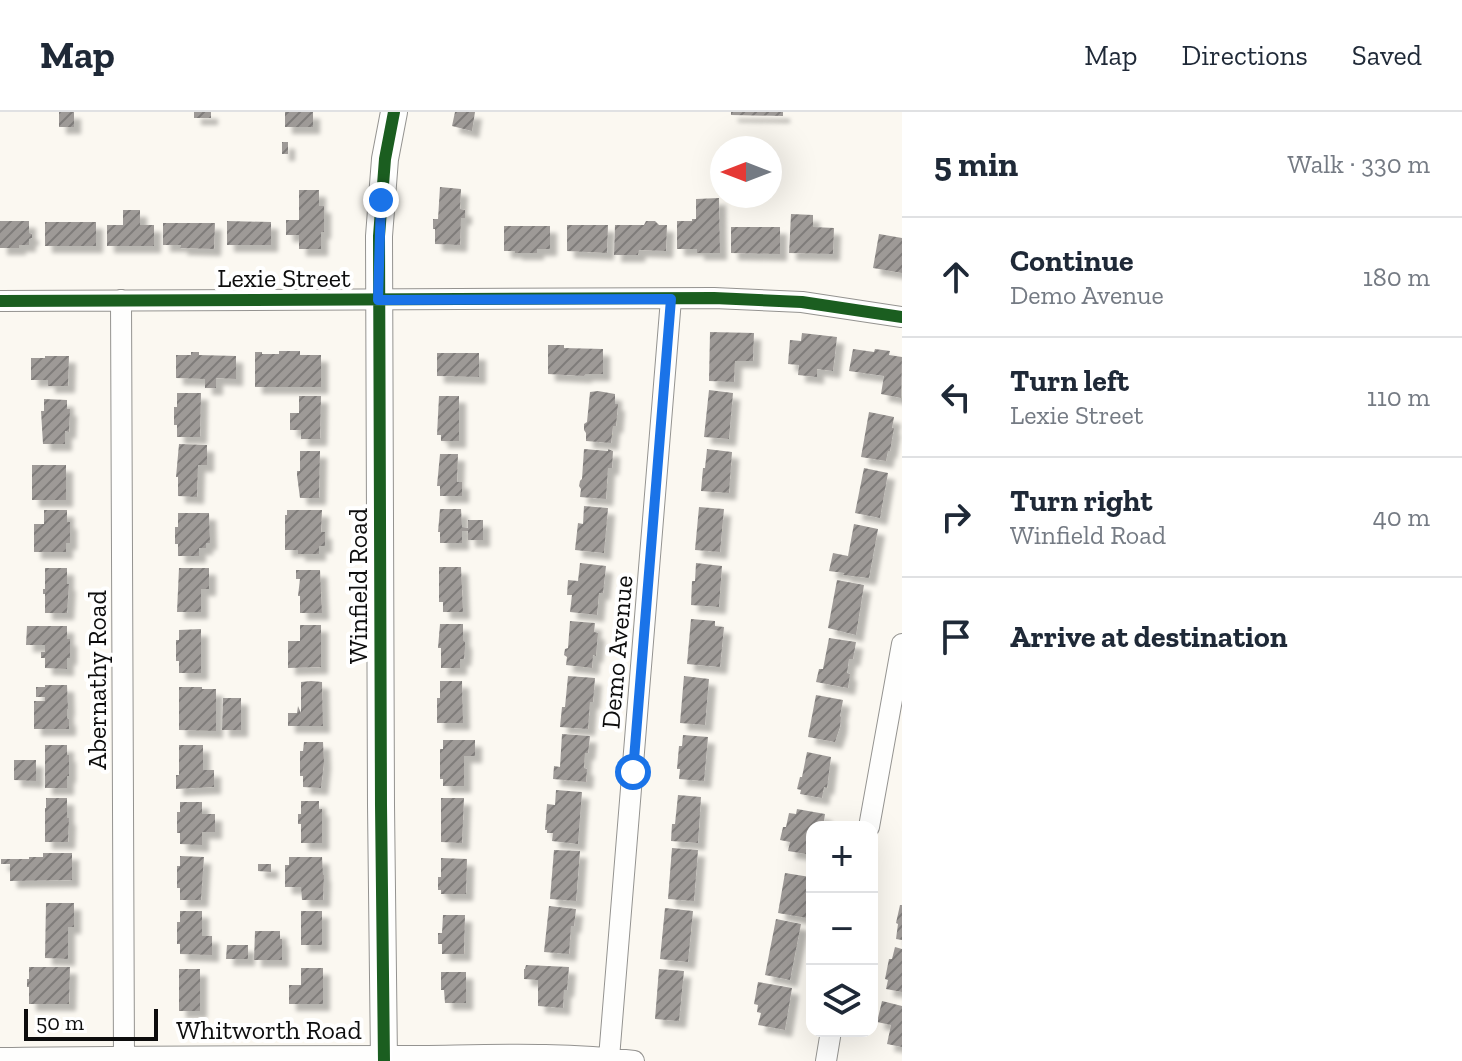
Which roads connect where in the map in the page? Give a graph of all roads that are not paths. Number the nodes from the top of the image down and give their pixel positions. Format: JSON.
{"nodes":[{"id":1,"x":394,"y":112,"type":"edge"},
{"id":2,"x":671,"y":299,"type":"junction"},
{"id":3,"x":121,"y":300,"type":"junction"},
{"id":4,"x":378,"y":300,"type":"junction"},
{"id":5,"x":0,"y":301,"type":"edge"},
{"id":6,"x":902,"y":317,"type":"edge"},
{"id":7,"x":902,"y":644,"type":"edge"},
{"id":8,"x":870,"y":821,"type":"edge"},
{"id":9,"x":830,"y":1037,"type":"edge"},
{"id":10,"x":0,"y":1058,"type":"edge"},
{"id":11,"x":124,"y":1058,"type":"edge"},
{"id":12,"x":384,"y":1058,"type":"edge"},
{"id":13,"x":609,"y":1058,"type":"junction"},
{"id":14,"x":634,"y":1061,"type":"edge"},
{"id":15,"x":826,"y":1061,"type":"edge"}],
"edges":[{"from":1,"to":4,"type":"street","name":"Winfield Road"},
{"from":2,"to":4,"type":"street","name":"Lexie Street"},
{"from":2,"to":6,"type":"street","name":"Lexie Street"},
{"from":2,"to":13,"type":"street","name":"Demo Avenue"},
{"from":3,"to":4,"type":"street","name":"Lexie Street"},
{"from":3,"to":5,"type":"street","name":"Lexie Street"},
{"from":3,"to":11,"type":"street","name":"Abernathy Road"},
{"from":4,"to":12,"type":"street","name":"Winfield Road"},
{"from":7,"to":8,"type":"street"},
{"from":9,"to":15,"type":"street"},
{"from":10,"to":11,"type":"street","name":"Whitworth Road"},
{"from":11,"to":12,"type":"street","name":"Whitworth Road"},
{"from":12,"to":13,"type":"street","name":"Whitworth Road"},
{"from":13,"to":14,"type":"street","name":"Whitworth Road"}]}
